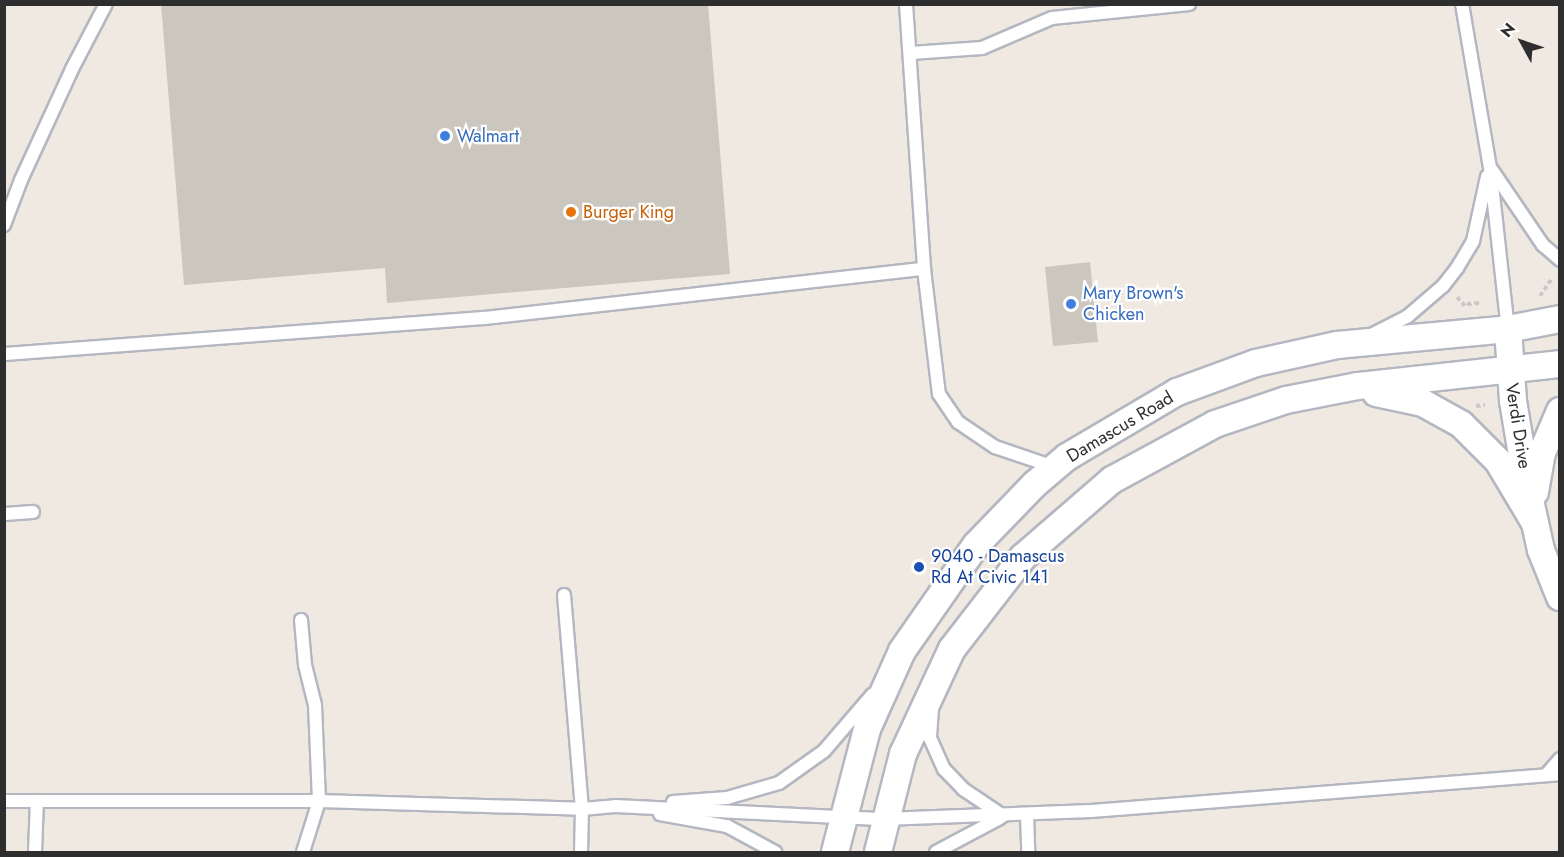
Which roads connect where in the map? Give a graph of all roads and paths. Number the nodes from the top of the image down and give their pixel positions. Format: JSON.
{"nodes":[{"id":1,"x":106,"y":4,"type":"edge"},
{"id":2,"x":906,"y":4,"type":"edge"},
{"id":3,"x":1189,"y":4,"type":"edge"},
{"id":4,"x":1462,"y":4,"type":"edge"},
{"id":5,"x":911,"y":53,"type":"junction"},
{"id":6,"x":1490,"y":167,"type":"junction"},
{"id":7,"x":4,"y":225,"type":"edge"},
{"id":8,"x":1560,"y":260,"type":"edge"},
{"id":9,"x":924,"y":269,"type":"junction"},
{"id":10,"x":1552,"y":278,"type":"dead end"},
{"id":11,"x":1455,"y":295,"type":"dead end"},
{"id":12,"x":1540,"y":296,"type":"dead end"},
{"id":13,"x":1480,"y":303,"type":"dead end"},
{"id":14,"x":1467,"y":304,"type":"junction"},
{"id":15,"x":1468,"y":318,"type":"dead end"},
{"id":16,"x":1560,"y":320,"type":"edge"},
{"id":17,"x":1508,"y":329,"type":"junction"},
{"id":18,"x":1356,"y":342,"type":"junction"},
{"id":19,"x":4,"y":354,"type":"edge"},
{"id":20,"x":1560,"y":364,"type":"edge"},
{"id":21,"x":1510,"y":372,"type":"junction"},
{"id":22,"x":1314,"y":394,"type":"junction"},
{"id":23,"x":1560,"y":411,"type":"edge"},
{"id":24,"x":1055,"y":468,"type":"junction"},
{"id":25,"x":33,"y":512,"type":"dead end"},
{"id":26,"x":4,"y":514,"type":"edge"},
{"id":27,"x":1535,"y":523,"type":"junction"},
{"id":28,"x":564,"y":595,"type":"dead end"},
{"id":29,"x":1560,"y":597,"type":"edge"},
{"id":30,"x":301,"y":620,"type":"dead end"},
{"id":31,"x":898,"y":661,"type":"junction"},
{"id":32,"x":933,"y":683,"type":"junction"},
{"id":33,"x":1560,"y":759,"type":"edge"},
{"id":34,"x":1553,"y":774,"type":"edge"},
{"id":35,"x":4,"y":801,"type":"edge"},
{"id":36,"x":37,"y":801,"type":"junction"},
{"id":37,"x":319,"y":801,"type":"junction"},
{"id":38,"x":615,"y":807,"type":"junction"},
{"id":39,"x":582,"y":809,"type":"junction"},
{"id":40,"x":1027,"y":815,"type":"junction"},
{"id":41,"x":1004,"y":816,"type":"junction"},
{"id":42,"x":842,"y":817,"type":"junction"},
{"id":43,"x":884,"y":819,"type":"junction"},
{"id":44,"x":35,"y":852,"type":"edge"},
{"id":45,"x":303,"y":852,"type":"edge"},
{"id":46,"x":581,"y":852,"type":"edge"},
{"id":47,"x":775,"y":852,"type":"edge"},
{"id":48,"x":835,"y":852,"type":"edge"},
{"id":49,"x":878,"y":852,"type":"edge"},
{"id":50,"x":936,"y":852,"type":"edge"},
{"id":51,"x":1028,"y":852,"type":"edge"}],
"edges":[{"from":1,"to":7,"type":"lane"},
{"from":2,"to":5,"type":"lane"},
{"from":3,"to":5,"type":"lane"},
{"from":4,"to":6,"type":"lane"},
{"from":5,"to":9,"type":"lane"},
{"from":6,"to":8,"type":"lane"},
{"from":6,"to":17,"type":"lane"},
{"from":6,"to":18,"type":"lane"},
{"from":9,"to":19,"type":"lane"},
{"from":9,"to":24,"type":"lane"},
{"from":10,"to":12,"type":"path"},
{"from":11,"to":14,"type":"path"},
{"from":13,"to":14,"type":"path"},
{"from":14,"to":15,"type":"path"},
{"from":16,"to":17,"type":"street","name":"Damascus Road"},
{"from":17,"to":18,"type":"street","name":"Damascus Road"},
{"from":17,"to":21,"type":"street","name":"Verdi Drive"},
{"from":18,"to":24,"type":"street","name":"Damascus Road"},
{"from":20,"to":21,"type":"street"},
{"from":21,"to":22,"type":"street"},
{"from":21,"to":27,"type":"street","name":"Verdi Drive"},
{"from":22,"to":27,"type":"street"},
{"from":22,"to":32,"type":"street"},
{"from":23,"to":27,"type":"street","name":"Verdi Drive"},
{"from":24,"to":31,"type":"street","name":"Damascus Road"},
{"from":25,"to":26,"type":"lane"},
{"from":27,"to":29,"type":"street","name":"Verdi Drive"},
{"from":28,"to":39,"type":"lane"},
{"from":30,"to":37,"type":"lane"},
{"from":31,"to":38,"type":"lane"},
{"from":31,"to":42,"type":"street","name":"Damascus Road"},
{"from":32,"to":41,"type":"lane"},
{"from":32,"to":43,"type":"street"},
{"from":33,"to":34,"type":"lane"},
{"from":34,"to":40,"type":"lane"},
{"from":35,"to":36,"type":"lane"},
{"from":36,"to":37,"type":"lane"},
{"from":36,"to":44,"type":"lane"},
{"from":37,"to":39,"type":"lane"},
{"from":37,"to":45,"type":"lane"},
{"from":38,"to":39,"type":"lane"},
{"from":38,"to":42,"type":"lane"},
{"from":38,"to":47,"type":"lane"},
{"from":39,"to":46,"type":"lane"},
{"from":40,"to":41,"type":"lane"},
{"from":40,"to":51,"type":"lane"},
{"from":41,"to":43,"type":"lane"},
{"from":41,"to":50,"type":"lane"},
{"from":42,"to":43,"type":"lane"},
{"from":42,"to":48,"type":"street","name":"Damascus Road"},
{"from":43,"to":49,"type":"street"}]}
